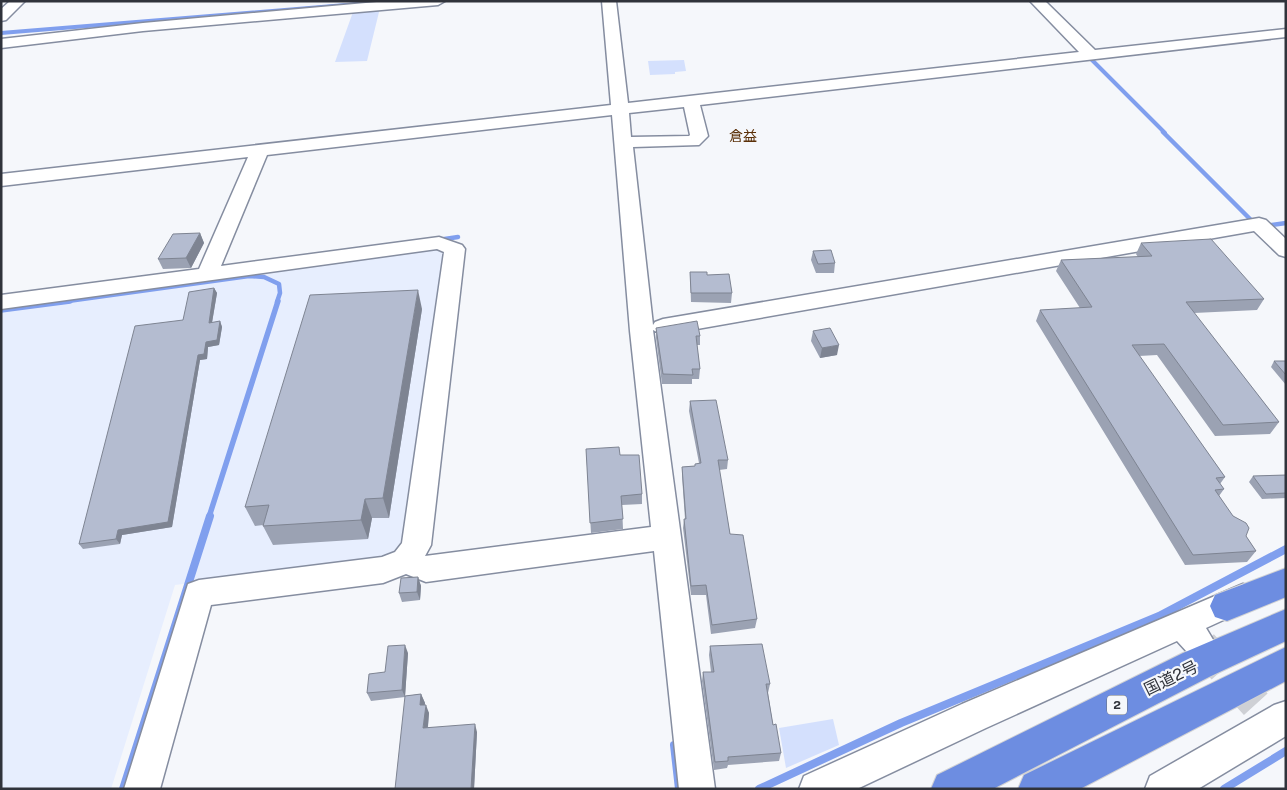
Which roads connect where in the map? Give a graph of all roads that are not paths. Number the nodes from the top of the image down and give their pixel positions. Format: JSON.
{"nodes":[{"id":1,"x":18,"y":1,"type":"edge"},
{"id":2,"x":438,"y":1,"type":"edge"},
{"id":3,"x":608,"y":1,"type":"edge"},
{"id":4,"x":1037,"y":1,"type":"edge"},
{"id":5,"x":1,"y":17,"type":"edge"},
{"id":6,"x":1286,"y":33,"type":"edge"},
{"id":7,"x":1,"y":44,"type":"edge"},
{"id":8,"x":1091,"y":55,"type":"junction"},
{"id":9,"x":690,"y":102,"type":"junction"},
{"id":10,"x":616,"y":110,"type":"junction"},
{"id":11,"x":623,"y":142,"type":"junction"},
{"id":12,"x":260,"y":150,"type":"junction"},
{"id":13,"x":1,"y":180,"type":"edge"},
{"id":14,"x":1286,"y":251,"type":"edge"},
{"id":15,"x":207,"y":274,"type":"junction"},
{"id":16,"x":1,"y":302,"type":"edge"},
{"id":17,"x":642,"y":331,"type":"junction"},
{"id":18,"x":659,"y":538,"type":"junction"},
{"id":19,"x":406,"y":561,"type":"junction"},
{"id":20,"x":1286,"y":574,"type":"edge"},
{"id":21,"x":1286,"y":582,"type":"edge"},
{"id":22,"x":1227,"y":606,"type":"junction"},
{"id":23,"x":1286,"y":624,"type":"edge"},
{"id":24,"x":1286,"y":663,"type":"edge"},
{"id":25,"x":1274,"y":717,"type":"edge"},
{"id":26,"x":142,"y":789,"type":"edge"},
{"id":27,"x":697,"y":789,"type":"edge"},
{"id":28,"x":817,"y":789,"type":"edge"},
{"id":29,"x":950,"y":789,"type":"edge"},
{"id":30,"x":1038,"y":789,"type":"edge"},
{"id":31,"x":1163,"y":789,"type":"edge"}],
"edges":[{"from":1,"to":5,"type":"street"},
{"from":2,"to":7,"type":"street"},
{"from":3,"to":10,"type":"street"},
{"from":4,"to":8,"type":"street"},
{"from":6,"to":8,"type":"street"},
{"from":8,"to":9,"type":"street"},
{"from":9,"to":10,"type":"street"},
{"from":9,"to":11,"type":"street"},
{"from":10,"to":11,"type":"street"},
{"from":10,"to":12,"type":"street"},
{"from":11,"to":17,"type":"street"},
{"from":12,"to":13,"type":"street"},
{"from":12,"to":15,"type":"street"},
{"from":14,"to":17,"type":"street"},
{"from":15,"to":16,"type":"street"},
{"from":15,"to":19,"type":"street"},
{"from":17,"to":18,"type":"street"},
{"from":18,"to":19,"type":"street"},
{"from":18,"to":27,"type":"street"},
{"from":19,"to":26,"type":"street"},
{"from":20,"to":22,"type":"street"},
{"from":21,"to":22,"type":"highway"},
{"from":22,"to":28,"type":"street"},
{"from":23,"to":29,"type":"highway","name":"国道2号","number":"2"},
{"from":24,"to":30,"type":"highway"},
{"from":25,"to":31,"type":"street"}]}
